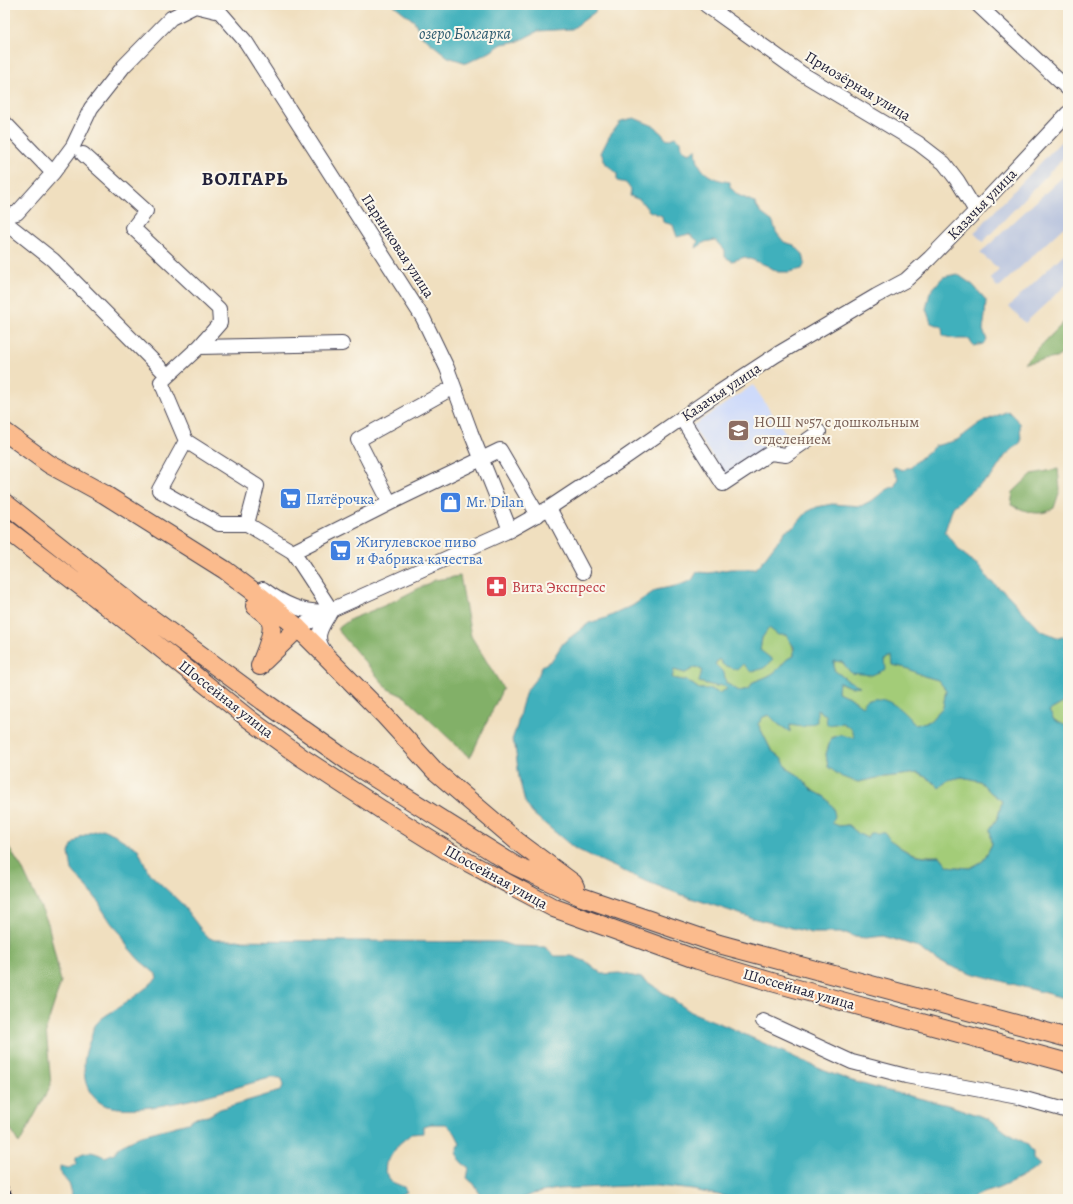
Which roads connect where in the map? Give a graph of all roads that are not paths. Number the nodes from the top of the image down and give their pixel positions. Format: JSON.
{"nodes":[{"id":1,"x":178,"y":5,"type":"edge"},
{"id":2,"x":706,"y":5,"type":"edge"},
{"id":3,"x":978,"y":5,"type":"edge"},
{"id":4,"x":217,"y":8,"type":"edge"},
{"id":5,"x":171,"y":18,"type":"junction"},
{"id":6,"x":1068,"y":89,"type":"edge"},
{"id":7,"x":1068,"y":113,"type":"edge"},
{"id":8,"x":5,"y":123,"type":"edge"},
{"id":9,"x":83,"y":154,"type":"dead end"},
{"id":10,"x":53,"y":173,"type":"junction"},
{"id":11,"x":976,"y":212,"type":"junction"},
{"id":12,"x":5,"y":216,"type":"edge"},
{"id":13,"x":5,"y":222,"type":"edge"},
{"id":14,"x":342,"y":344,"type":"dead end"},
{"id":15,"x":199,"y":346,"type":"junction"},
{"id":16,"x":167,"y":375,"type":"junction"},
{"id":17,"x":454,"y":388,"type":"junction"},
{"id":18,"x":682,"y":419,"type":"junction"},
{"id":19,"x":5,"y":432,"type":"edge"},
{"id":20,"x":819,"y":432,"type":"dead end"},
{"id":21,"x":186,"y":442,"type":"junction"},
{"id":22,"x":482,"y":459,"type":"junction"},
{"id":23,"x":390,"y":502,"type":"junction"},
{"id":24,"x":5,"y":503,"type":"edge"},
{"id":25,"x":544,"y":512,"type":"junction"},
{"id":26,"x":247,"y":524,"type":"junction"},
{"id":27,"x":5,"y":528,"type":"edge"},
{"id":28,"x":510,"y":530,"type":"junction"},
{"id":29,"x":195,"y":552,"type":"junction"},
{"id":30,"x":293,"y":552,"type":"junction"},
{"id":31,"x":583,"y":572,"type":"dead end"},
{"id":32,"x":233,"y":576,"type":"junction"},
{"id":33,"x":331,"y":610,"type":"junction"},
{"id":34,"x":298,"y":628,"type":"junction"},
{"id":35,"x":260,"y":666,"type":"junction"},
{"id":36,"x":243,"y":687,"type":"junction"},
{"id":37,"x":230,"y":704,"type":"junction"},
{"id":38,"x":385,"y":716,"type":"junction"},
{"id":39,"x":582,"y":897,"type":"junction"},
{"id":40,"x":763,"y":1021,"type":"dead end"},
{"id":41,"x":1068,"y":1038,"type":"edge"},
{"id":42,"x":1068,"y":1063,"type":"edge"},
{"id":43,"x":1068,"y":1111,"type":"edge"}],
"edges":[{"from":1,"to":5,"type":"street"},
{"from":2,"to":11,"type":"street","name":"Приозёрная улица"},
{"from":3,"to":6,"type":"street"},
{"from":4,"to":5,"type":"street"},
{"from":4,"to":17,"type":"street","name":"Парниковая улица"},
{"from":5,"to":10,"type":"street"},
{"from":7,"to":11,"type":"street","name":"Казачья улица"},
{"from":8,"to":10,"type":"street"},
{"from":9,"to":15,"type":"street"},
{"from":10,"to":12,"type":"street"},
{"from":11,"to":18,"type":"street","name":"Казачья улица"},
{"from":13,"to":16,"type":"street"},
{"from":14,"to":15,"type":"street"},
{"from":15,"to":16,"type":"street"},
{"from":16,"to":21,"type":"street"},
{"from":17,"to":22,"type":"street","name":"Парниковая улица"},
{"from":17,"to":23,"type":"street"},
{"from":18,"to":20,"type":"street"},
{"from":18,"to":25,"type":"street","name":"Казачья улица"},
{"from":19,"to":29,"type":"main road"},
{"from":21,"to":26,"type":"street"},
{"from":21,"to":26,"type":"street"},
{"from":22,"to":23,"type":"street"},
{"from":22,"to":25,"type":"street"},
{"from":22,"to":28,"type":"street","name":"Парниковая улица"},
{"from":23,"to":30,"type":"street"},
{"from":24,"to":36,"type":"main road","name":"Шоссейная улица"},
{"from":25,"to":28,"type":"street","name":"Казачья улица"},
{"from":25,"to":31,"type":"street"},
{"from":26,"to":30,"type":"street"},
{"from":27,"to":37,"type":"main road","name":"Шоссейная улица"},
{"from":28,"to":33,"type":"street","name":"Казачья улица"},
{"from":29,"to":32,"type":"main road"},
{"from":29,"to":35,"type":"main road"},
{"from":30,"to":33,"type":"street"},
{"from":32,"to":33,"type":"street","name":"Казачья улица"},
{"from":32,"to":34,"type":"main road"},
{"from":33,"to":34,"type":"street","name":"Казачья улица"},
{"from":33,"to":38,"type":"street"},
{"from":34,"to":35,"type":"main road","name":"Казачья улица"},
{"from":34,"to":38,"type":"main road"},
{"from":35,"to":36,"type":"main road","name":"Казачья улица"},
{"from":36,"to":37,"type":"main road","name":"Казачья улица"},
{"from":36,"to":39,"type":"main road","name":"Шоссейная улица"},
{"from":37,"to":42,"type":"main road","name":"Шоссейная улица"},
{"from":38,"to":39,"type":"main road"},
{"from":39,"to":41,"type":"main road","name":"Шоссейная улица"},
{"from":40,"to":43,"type":"street"}]}
